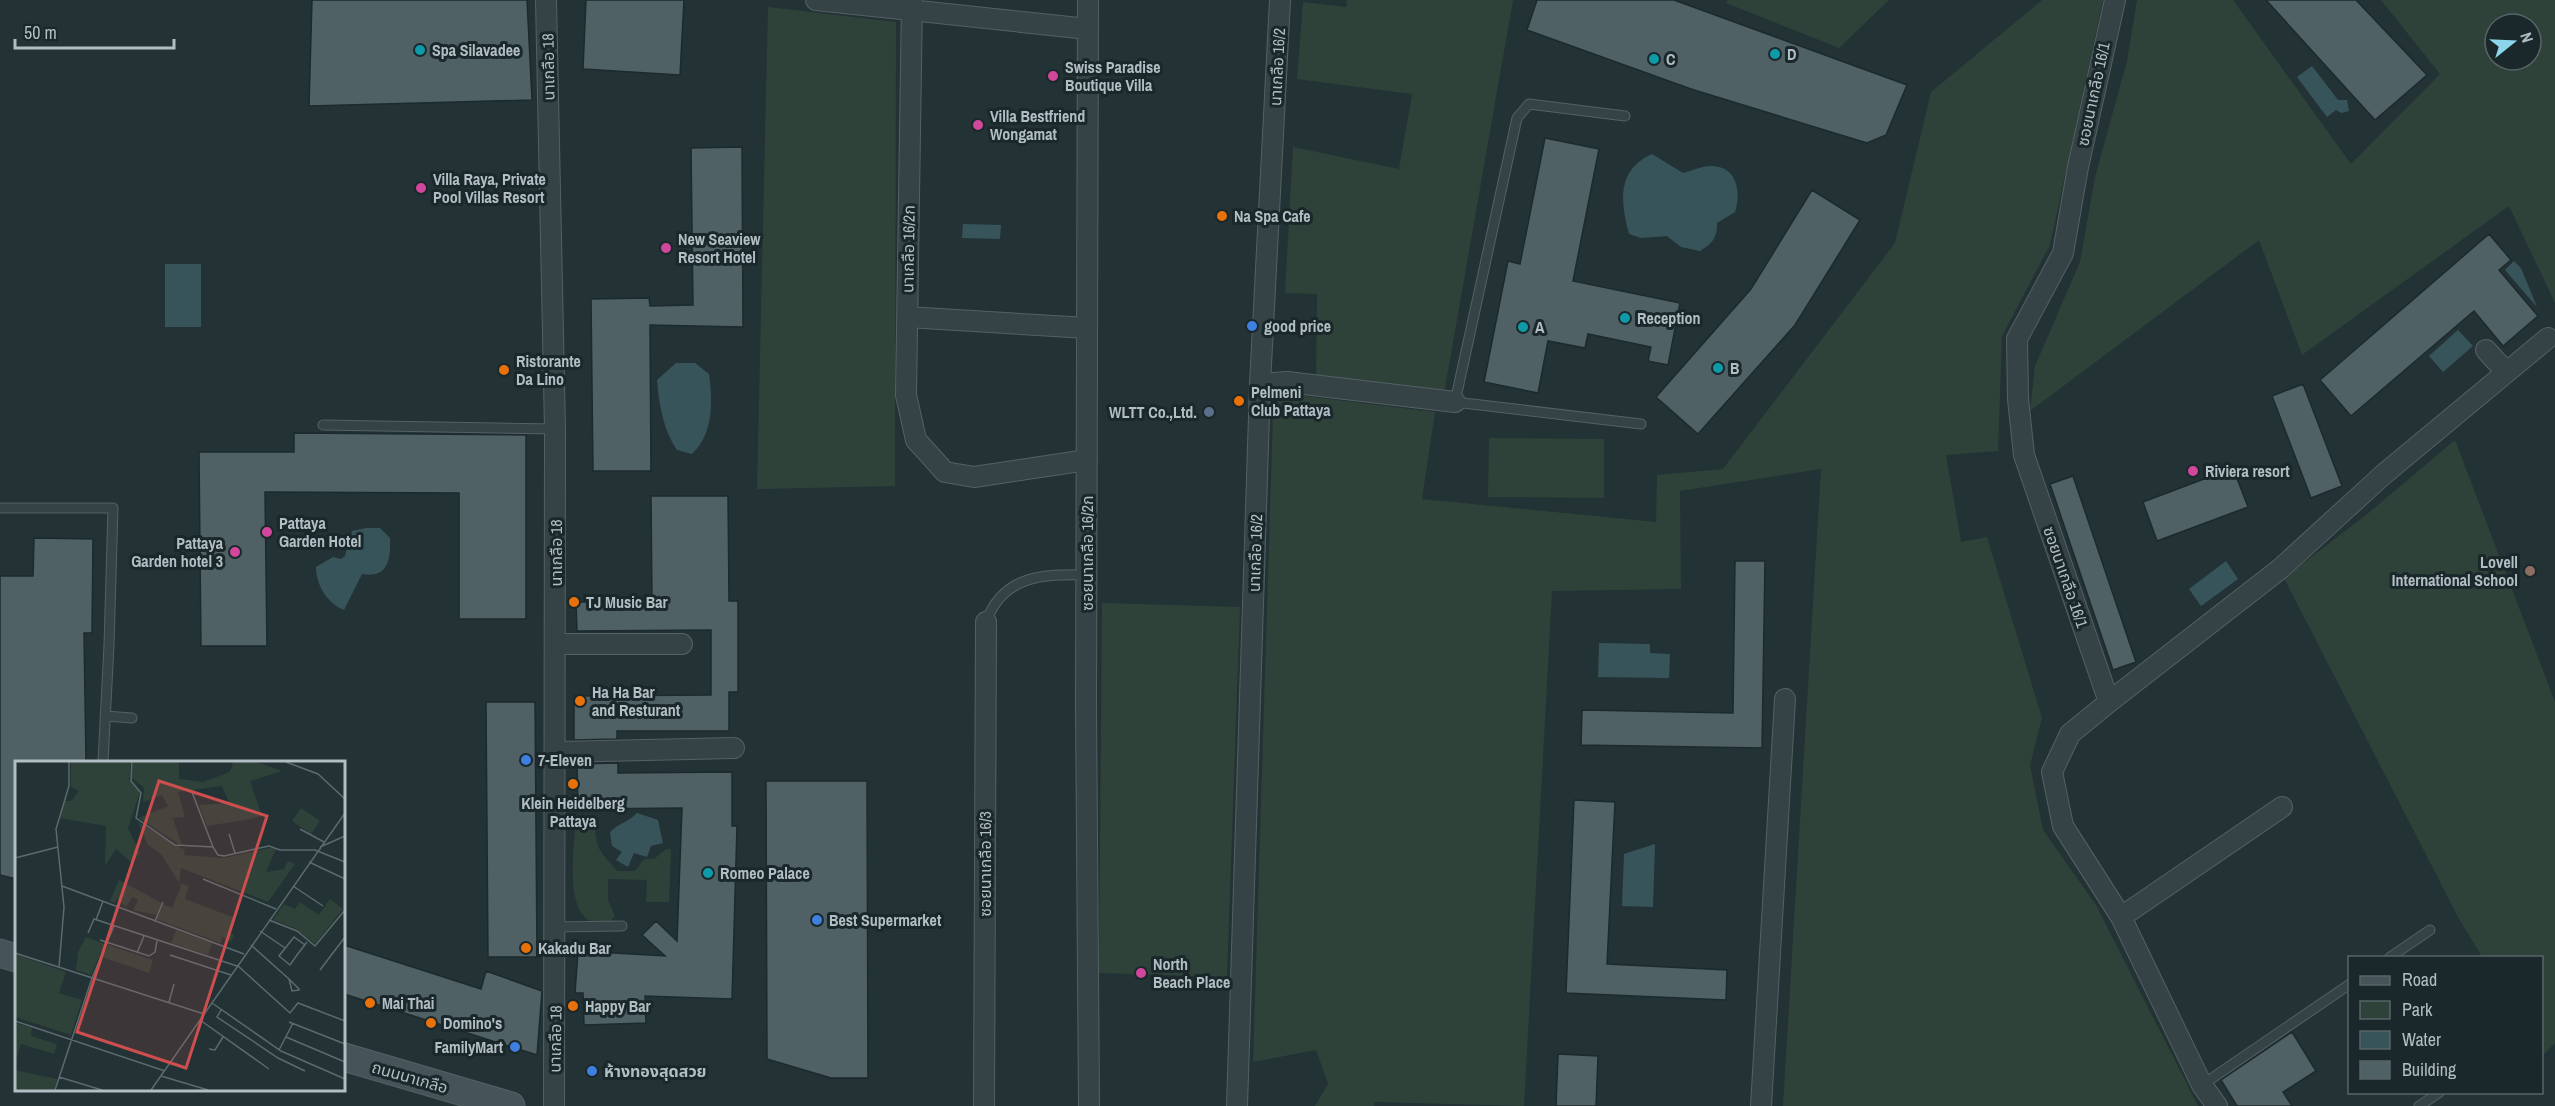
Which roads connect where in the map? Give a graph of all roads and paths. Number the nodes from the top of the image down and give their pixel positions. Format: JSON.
{"nodes":[{"id":1,"x":546,"y":0,"type":"edge"},
{"id":2,"x":816,"y":0,"type":"edge"},
{"id":3,"x":1088,"y":0,"type":"edge"},
{"id":4,"x":1280,"y":0,"type":"edge"},
{"id":5,"x":2115,"y":0,"type":"edge"},
{"id":6,"x":912,"y":5,"type":"edge"},
{"id":7,"x":1088,"y":28,"type":"junction"},
{"id":8,"x":1625,"y":116,"type":"dead end"},
{"id":9,"x":907,"y":317,"type":"junction"},
{"id":10,"x":1087,"y":328,"type":"junction"},
{"id":11,"x":2548,"y":338,"type":"dead end"},
{"id":12,"x":2486,"y":350,"type":"dead end"},
{"id":13,"x":2506,"y":372,"type":"junction"},
{"id":14,"x":1260,"y":384,"type":"junction"},
{"id":15,"x":1455,"y":402,"type":"junction"},
{"id":16,"x":1641,"y":424,"type":"dead end"},
{"id":17,"x":323,"y":425,"type":"dead end"},
{"id":18,"x":555,"y":429,"type":"junction"},
{"id":19,"x":1087,"y":460,"type":"junction"},
{"id":20,"x":0,"y":508,"type":"edge"},
{"id":21,"x":1086,"y":575,"type":"junction"},
{"id":22,"x":986,"y":622,"type":"joint"},
{"id":23,"x":556,"y":644,"type":"junction"},
{"id":24,"x":682,"y":644,"type":"dead end"},
{"id":25,"x":1785,"y":699,"type":"dead end"},
{"id":26,"x":2109,"y":702,"type":"junction"},
{"id":27,"x":105,"y":716,"type":"junction"},
{"id":28,"x":132,"y":718,"type":"dead end"},
{"id":29,"x":734,"y":748,"type":"dead end"},
{"id":30,"x":556,"y":752,"type":"junction"},
{"id":31,"x":103,"y":761,"type":"edge"},
{"id":32,"x":2282,"y":807,"type":"dead end"},
{"id":33,"x":2121,"y":917,"type":"junction"},
{"id":34,"x":622,"y":926,"type":"dead end"},
{"id":35,"x":556,"y":927,"type":"junction"},
{"id":36,"x":2430,"y":930,"type":"dead end"},
{"id":37,"x":0,"y":953,"type":"edge"},
{"id":38,"x":2391,"y":956,"type":"edge"},
{"id":39,"x":15,"y":958,"type":"edge"},
{"id":40,"x":2348,"y":985,"type":"edge"},
{"id":41,"x":345,"y":1057,"type":"edge"},
{"id":42,"x":2202,"y":1085,"type":"junction"},
{"id":43,"x":2437,"y":1094,"type":"edge"},
{"id":44,"x":478,"y":1102,"type":"edge"},
{"id":45,"x":511,"y":1106,"type":"edge"},
{"id":46,"x":554,"y":1106,"type":"edge"},
{"id":47,"x":984,"y":1106,"type":"edge"},
{"id":48,"x":1089,"y":1106,"type":"edge"},
{"id":49,"x":1237,"y":1106,"type":"edge"},
{"id":50,"x":1761,"y":1106,"type":"edge"},
{"id":51,"x":2217,"y":1106,"type":"edge"},
{"id":52,"x":2420,"y":1106,"type":"edge"}],
"edges":[{"from":1,"to":18,"type":"street","name":"นาเกลือ 18"},
{"from":2,"to":6,"type":"street"},
{"from":3,"to":7,"type":"street","name":"ซอยนาเกลือ 16/2ก"},
{"from":4,"to":14,"type":"street","name":"นาเกลือ 16/2"},
{"from":5,"to":26,"type":"street","name":"ซอยนาเกลือ 16/1"},
{"from":6,"to":7,"type":"street"},
{"from":6,"to":9,"type":"street","name":"นาเกลือ 16/2ก"},
{"from":7,"to":10,"type":"street","name":"ซอยนาเกลือ 16/2ก"},
{"from":8,"to":15,"type":"lane"},
{"from":9,"to":10,"type":"street","name":"นาเกลือ 16/2ก"},
{"from":9,"to":19,"type":"street"},
{"from":10,"to":19,"type":"street","name":"ซอยนาเกลือ 16/2ก"},
{"from":11,"to":13,"type":"street"},
{"from":12,"to":13,"type":"street"},
{"from":13,"to":26,"type":"street"},
{"from":14,"to":15,"type":"street"},
{"from":14,"to":49,"type":"street","name":"นาเกลือ 16/2"},
{"from":15,"to":16,"type":"lane"},
{"from":17,"to":18,"type":"lane"},
{"from":18,"to":23,"type":"street","name":"นาเกลือ 18"},
{"from":19,"to":21,"type":"street","name":"ซอยนาเกลือ 16/2ก"},
{"from":20,"to":27,"type":"lane"},
{"from":21,"to":22,"type":"lane"},
{"from":21,"to":48,"type":"street","name":"ซอยนาเกลือ 16/2ก"},
{"from":22,"to":47,"type":"street","name":"ซอยนาเกลือ 16/3"},
{"from":23,"to":24,"type":"street"},
{"from":23,"to":30,"type":"street","name":"นาเกลือ 18"},
{"from":25,"to":50,"type":"street"},
{"from":26,"to":33,"type":"street"},
{"from":27,"to":28,"type":"lane"},
{"from":27,"to":31,"type":"lane"},
{"from":29,"to":30,"type":"street"},
{"from":30,"to":35,"type":"street","name":"นาเกลือ 18"},
{"from":32,"to":33,"type":"street"},
{"from":33,"to":42,"type":"street"},
{"from":34,"to":35,"type":"lane"},
{"from":35,"to":46,"type":"street","name":"นาเกลือ 18"},
{"from":36,"to":38,"type":"lane"},
{"from":37,"to":39,"type":"street"},
{"from":40,"to":42,"type":"lane"},
{"from":41,"to":44,"type":"street","name":"ถนนนาเกลือ"},
{"from":42,"to":51,"type":"street"},
{"from":43,"to":52,"type":"lane"},
{"from":44,"to":45,"type":"street","name":"ถนนนาเกลือ"}]}
